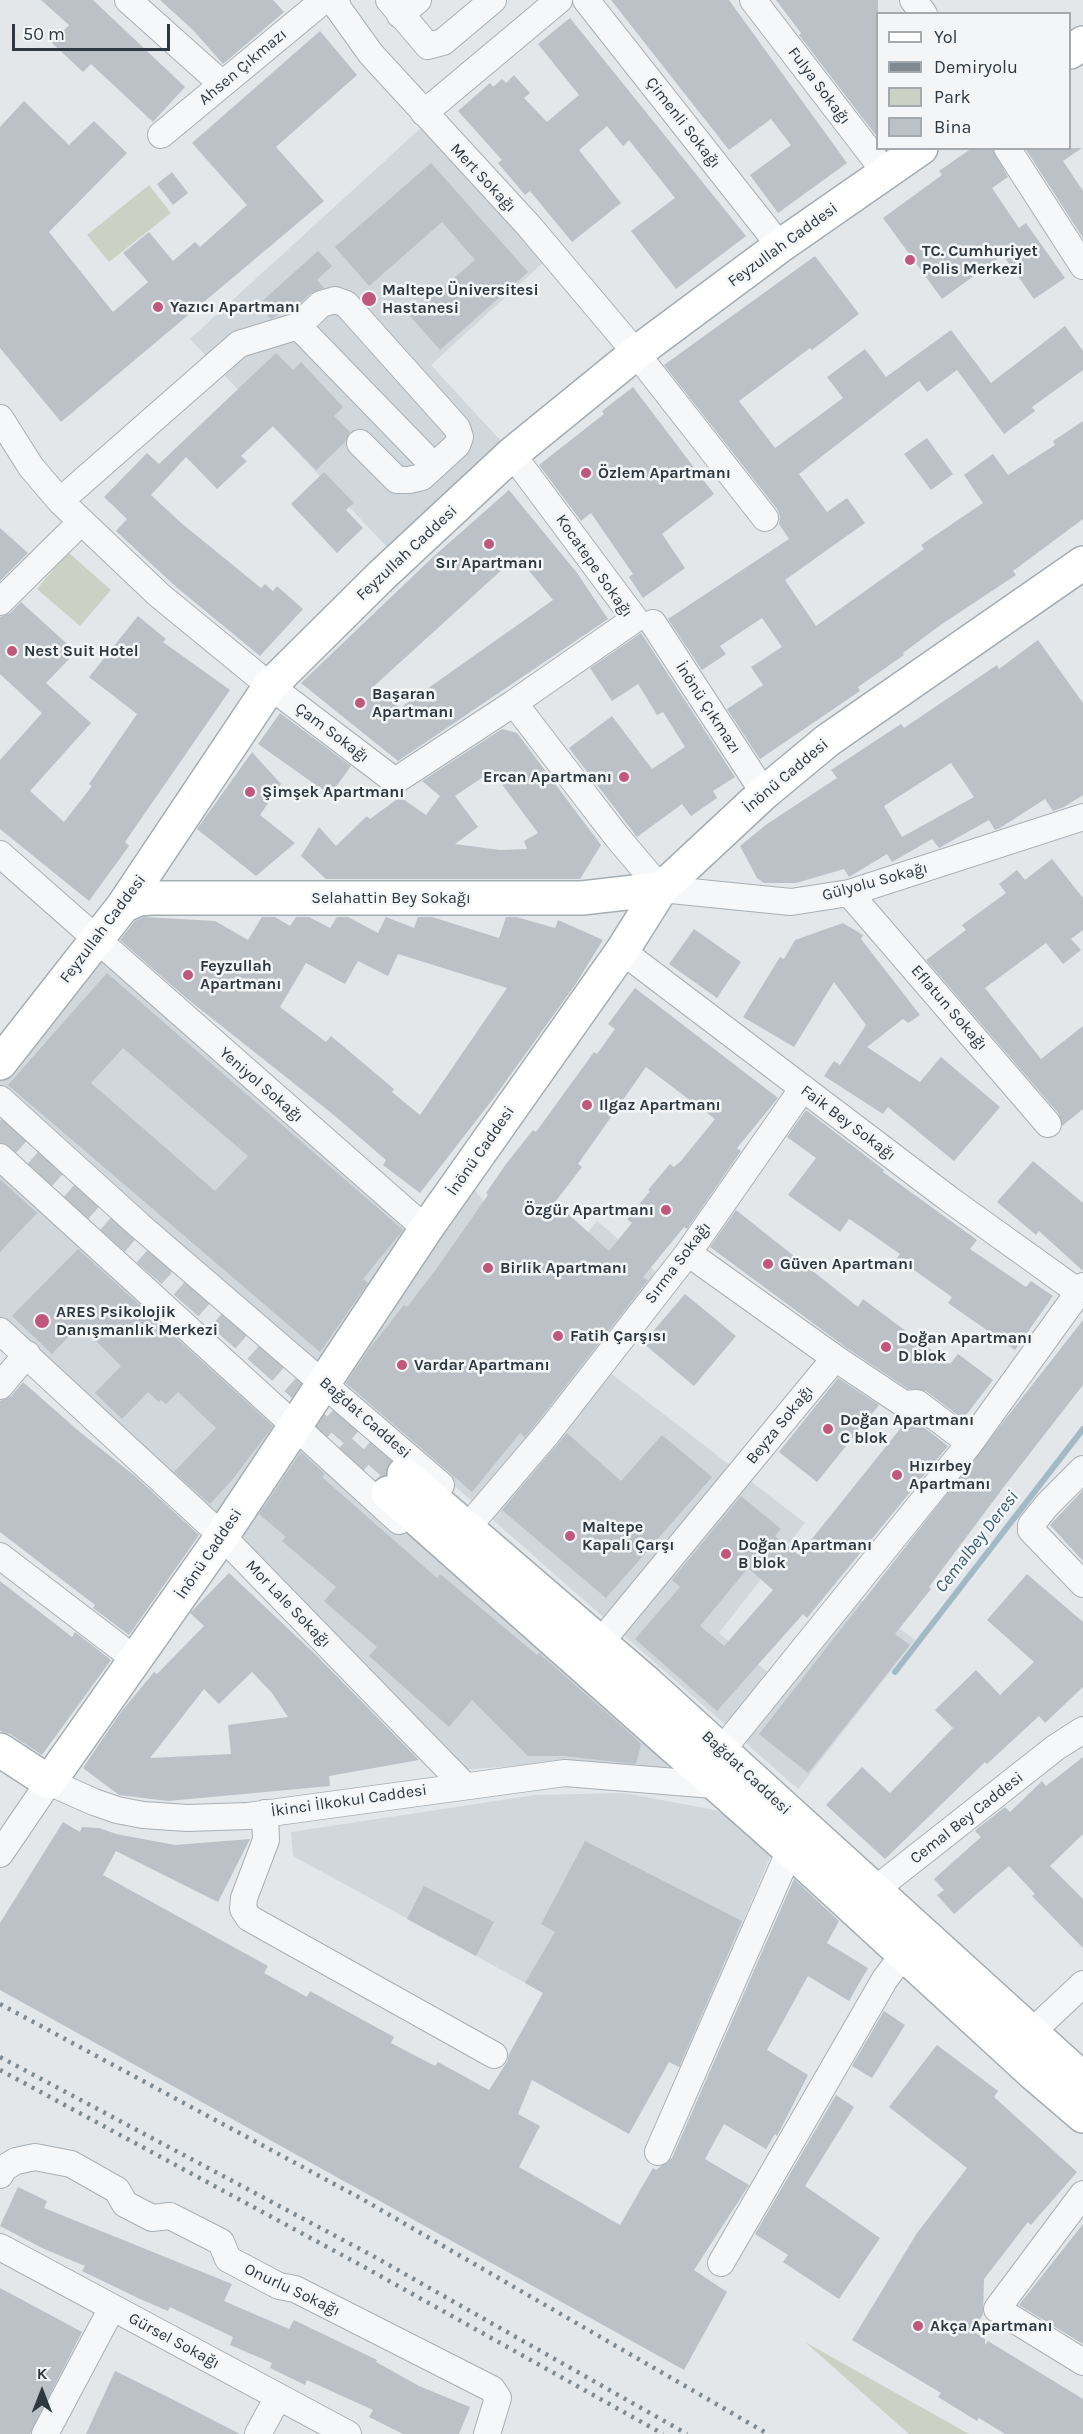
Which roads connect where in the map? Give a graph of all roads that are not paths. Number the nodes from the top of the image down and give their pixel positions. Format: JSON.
{"nodes":[{"id":1,"x":128,"y":0,"type":"edge"},
{"id":2,"x":324,"y":0,"type":"edge"},
{"id":3,"x":336,"y":0,"type":"edge"},
{"id":4,"x":494,"y":0,"type":"edge"},
{"id":5,"x":559,"y":0,"type":"edge"},
{"id":6,"x":586,"y":0,"type":"edge"},
{"id":7,"x":753,"y":0,"type":"edge"},
{"id":8,"x":913,"y":0,"type":"edge"},
{"id":9,"x":402,"y":5,"type":"edge"},
{"id":10,"x":922,"y":12,"type":"edge"},
{"id":11,"x":222,"y":84,"type":"junction"},
{"id":12,"x":424,"y":113,"type":"junction"},
{"id":13,"x":161,"y":135,"type":"dead end"},
{"id":14,"x":918,"y":150,"type":"edge"},
{"id":15,"x":1008,"y":150,"type":"edge"},
{"id":16,"x":885,"y":172,"type":"junction"},
{"id":17,"x":780,"y":246,"type":"junction"},
{"id":18,"x":1083,"y":266,"type":"edge"},
{"id":19,"x":298,"y":327,"type":"junction"},
{"id":20,"x":636,"y":353,"type":"junction"},
{"id":21,"x":0,"y":418,"type":"edge"},
{"id":22,"x":360,"y":443,"type":"dead end"},
{"id":23,"x":512,"y":454,"type":"junction"},
{"id":24,"x":434,"y":466,"type":"junction"},
{"id":25,"x":60,"y":501,"type":"junction"},
{"id":26,"x":765,"y":518,"type":"dead end"},
{"id":27,"x":81,"y":522,"type":"junction"},
{"id":28,"x":1083,"y":563,"type":"edge"},
{"id":29,"x":0,"y":602,"type":"edge"},
{"id":30,"x":653,"y":623,"type":"dead end"},
{"id":31,"x":270,"y":686,"type":"junction"},
{"id":32,"x":514,"y":703,"type":"junction"},
{"id":33,"x":764,"y":793,"type":"junction"},
{"id":34,"x":1083,"y":817,"type":"edge"},
{"id":35,"x":0,"y":854,"type":"edge"},
{"id":36,"x":661,"y":890,"type":"junction"},
{"id":37,"x":849,"y":893,"type":"junction"},
{"id":38,"x":123,"y":906,"type":"junction"},
{"id":39,"x":99,"y":939,"type":"junction"},
{"id":40,"x":622,"y":951,"type":"junction"},
{"id":41,"x":0,"y":1063,"type":"edge"},
{"id":42,"x":803,"y":1088,"type":"junction"},
{"id":43,"x":0,"y":1099,"type":"edge"},
{"id":44,"x":1048,"y":1124,"type":"dead end"},
{"id":45,"x":0,"y":1157,"type":"edge"},
{"id":46,"x":426,"y":1229,"type":"junction"},
{"id":47,"x":688,"y":1252,"type":"junction"},
{"id":48,"x":1080,"y":1288,"type":"edge"},
{"id":49,"x":0,"y":1331,"type":"edge"},
{"id":50,"x":27,"y":1354,"type":"junction"},
{"id":51,"x":835,"y":1358,"type":"junction"},
{"id":52,"x":323,"y":1382,"type":"junction"},
{"id":53,"x":0,"y":1386,"type":"edge"},
{"id":54,"x":294,"y":1426,"type":"junction"},
{"id":55,"x":970,"y":1443,"type":"junction"},
{"id":56,"x":1083,"y":1469,"type":"edge"},
{"id":57,"x":477,"y":1516,"type":"junction"},
{"id":58,"x":222,"y":1536,"type":"junction"},
{"id":59,"x":451,"y":1549,"type":"junction"},
{"id":60,"x":0,"y":1556,"type":"edge"},
{"id":61,"x":1083,"y":1584,"type":"edge"},
{"id":62,"x":609,"y":1632,"type":"junction"},
{"id":63,"x":136,"y":1660,"type":"junction"},
{"id":64,"x":1083,"y":1730,"type":"edge"},
{"id":65,"x":726,"y":1744,"type":"junction"},
{"id":66,"x":0,"y":1750,"type":"edge"},
{"id":67,"x":49,"y":1782,"type":"junction"},
{"id":68,"x":464,"y":1785,"type":"junction"},
{"id":69,"x":713,"y":1785,"type":"junction"},
{"id":70,"x":266,"y":1813,"type":"junction"},
{"id":71,"x":790,"y":1850,"type":"junction"},
{"id":72,"x":0,"y":1854,"type":"edge"},
{"id":73,"x":863,"y":1900,"type":"junction"},
{"id":74,"x":903,"y":1955,"type":"junction"},
{"id":75,"x":1083,"y":1984,"type":"edge"},
{"id":76,"x":1021,"y":2042,"type":"junction"},
{"id":77,"x":494,"y":2055,"type":"dead end"},
{"id":78,"x":1083,"y":2079,"type":"edge"},
{"id":79,"x":1083,"y":2116,"type":"edge"},
{"id":80,"x":658,"y":2152,"type":"dead end"},
{"id":81,"x":0,"y":2175,"type":"edge"},
{"id":82,"x":1083,"y":2194,"type":"edge"},
{"id":83,"x":0,"y":2247,"type":"edge"},
{"id":84,"x":721,"y":2263,"type":"dead end"},
{"id":85,"x":112,"y":2308,"type":"junction"},
{"id":86,"x":1083,"y":2362,"type":"edge"},
{"id":87,"x":278,"y":2397,"type":"junction"},
{"id":88,"x":45,"y":2434,"type":"edge"},
{"id":89,"x":258,"y":2434,"type":"edge"},
{"id":90,"x":348,"y":2434,"type":"edge"},
{"id":91,"x":488,"y":2434,"type":"edge"}],
"edges":[{"from":1,"to":11,"type":"street"},
{"from":2,"to":11,"type":"street","name":"Ahsen Çıkmazı"},
{"from":3,"to":12,"type":"street","name":"Mert Sokağı"},
{"from":4,"to":9,"type":"street"},
{"from":5,"to":12,"type":"street"},
{"from":6,"to":17,"type":"street","name":"Çimenli Sokağı"},
{"from":7,"to":16,"type":"street","name":"Fulya Sokağı"},
{"from":8,"to":10,"type":"street"},
{"from":11,"to":13,"type":"street","name":"Ahsen Çıkmazı"},
{"from":12,"to":20,"type":"street","name":"Mert Sokağı"},
{"from":14,"to":16,"type":"main road","name":"Feyzullah Caddesi"},
{"from":15,"to":18,"type":"street"},
{"from":16,"to":17,"type":"main road","name":"Feyzullah Caddesi"},
{"from":17,"to":20,"type":"main road","name":"Feyzullah Caddesi"},
{"from":19,"to":24,"type":"street"},
{"from":19,"to":24,"type":"street"},
{"from":19,"to":25,"type":"street"},
{"from":20,"to":23,"type":"main road","name":"Feyzullah Caddesi"},
{"from":20,"to":26,"type":"street","name":"Mert Sokağı"},
{"from":21,"to":25,"type":"street","name":"Çam Sokağı"},
{"from":22,"to":24,"type":"street"},
{"from":23,"to":31,"type":"main road","name":"Feyzullah Caddesi"},
{"from":23,"to":32,"type":"street","name":"Kocatepe Sokağı"},
{"from":25,"to":27,"type":"street","name":"Çam Sokağı"},
{"from":27,"to":29,"type":"street"},
{"from":27,"to":31,"type":"street","name":"Çam Sokağı"},
{"from":28,"to":33,"type":"main road","name":"İnönü Caddesi"},
{"from":30,"to":33,"type":"street","name":"İnönü Çıkmazı"},
{"from":31,"to":32,"type":"street","name":"Çam Sokağı"},
{"from":31,"to":38,"type":"main road","name":"Feyzullah Caddesi"},
{"from":32,"to":36,"type":"street"},
{"from":33,"to":36,"type":"main road","name":"İnönü Caddesi"},
{"from":34,"to":37,"type":"street","name":"Gülyolu Sokağı"},
{"from":35,"to":39,"type":"street","name":"Yeniyol Sokağı"},
{"from":36,"to":37,"type":"street","name":"Gülyolu Sokağı"},
{"from":36,"to":38,"type":"main road","name":"Selahattin Bey Sokağı"},
{"from":36,"to":40,"type":"main road","name":"İnönü Caddesi"},
{"from":37,"to":44,"type":"street","name":"Eflatun Sokağı"},
{"from":38,"to":39,"type":"main road","name":"Feyzullah Caddesi"},
{"from":39,"to":41,"type":"main road","name":"Feyzullah Caddesi"},
{"from":39,"to":46,"type":"street","name":"Yeniyol Sokağı"},
{"from":40,"to":42,"type":"street","name":"Faik Bey Sokağı"},
{"from":40,"to":46,"type":"main road","name":"İnönü Caddesi"},
{"from":42,"to":47,"type":"street","name":"Sırma Sokağı"},
{"from":42,"to":48,"type":"street","name":"Faik Bey Sokağı"},
{"from":43,"to":52,"type":"street","name":"Bağdat Caddesi"},
{"from":45,"to":54,"type":"street"},
{"from":46,"to":52,"type":"main road","name":"İnönü Caddesi"},
{"from":47,"to":51,"type":"street"},
{"from":47,"to":57,"type":"street","name":"Sırma Sokağı"},
{"from":48,"to":55,"type":"street"},
{"from":49,"to":50,"type":"street","name":"Mor Lale Sokağı"},
{"from":50,"to":53,"type":"street"},
{"from":50,"to":58,"type":"street","name":"Mor Lale Sokağı"},
{"from":51,"to":55,"type":"street"},
{"from":51,"to":62,"type":"street","name":"Beyza Sokağı"},
{"from":52,"to":54,"type":"main road","name":"İnönü Caddesi"},
{"from":52,"to":57,"type":"street","name":"Bağdat Caddesi"},
{"from":54,"to":58,"type":"main road","name":"İnönü Caddesi"},
{"from":54,"to":59,"type":"street"},
{"from":55,"to":65,"type":"street"},
{"from":56,"to":61,"type":"street"},
{"from":57,"to":62,"type":"street","name":"Bağdat Caddesi"},
{"from":58,"to":63,"type":"main road","name":"İnönü Caddesi"},
{"from":58,"to":68,"type":"street","name":"Mor Lale Sokağı"},
{"from":59,"to":65,"type":"main road","name":"Bağdat Caddesi"},
{"from":59,"to":69,"type":"main road","name":"Bağdat Caddesi"},
{"from":60,"to":63,"type":"street"},
{"from":62,"to":65,"type":"street","name":"Bağdat Caddesi"},
{"from":63,"to":67,"type":"main road","name":"İnönü Caddesi"},
{"from":64,"to":73,"type":"street","name":"Cemal Bey Caddesi"},
{"from":65,"to":73,"type":"main road","name":"Bağdat Caddesi"},
{"from":66,"to":67,"type":"main road","name":"İkinci İlkokul Caddesi"},
{"from":67,"to":70,"type":"street","name":"İkinci İlkokul Caddesi"},
{"from":67,"to":72,"type":"street","name":"İnönü Caddesi"},
{"from":68,"to":69,"type":"street","name":"İkinci İlkokul Caddesi"},
{"from":68,"to":70,"type":"street","name":"İkinci İlkokul Caddesi"},
{"from":69,"to":71,"type":"main road","name":"Bağdat Caddesi"},
{"from":70,"to":77,"type":"street"},
{"from":71,"to":73,"type":"main road","name":"Bağdat Caddesi"},
{"from":71,"to":80,"type":"street"},
{"from":73,"to":74,"type":"main road","name":"Bağdat Caddesi"},
{"from":73,"to":76,"type":"main road","name":"Bağdat Caddesi"},
{"from":74,"to":76,"type":"main road","name":"Bağdat Caddesi"},
{"from":74,"to":84,"type":"street"},
{"from":75,"to":76,"type":"street"},
{"from":76,"to":78,"type":"main road","name":"Bağdat Caddesi"},
{"from":76,"to":79,"type":"main road","name":"Bağdat Caddesi"},
{"from":81,"to":91,"type":"street","name":"Onurlu Sokağı"},
{"from":82,"to":86,"type":"street"},
{"from":83,"to":85,"type":"street","name":"Gürsel Sokağı"},
{"from":85,"to":87,"type":"street","name":"Gürsel Sokağı"},
{"from":85,"to":88,"type":"street"},
{"from":87,"to":89,"type":"street"},
{"from":87,"to":90,"type":"street","name":"Gürsel Sokağı"}]}
